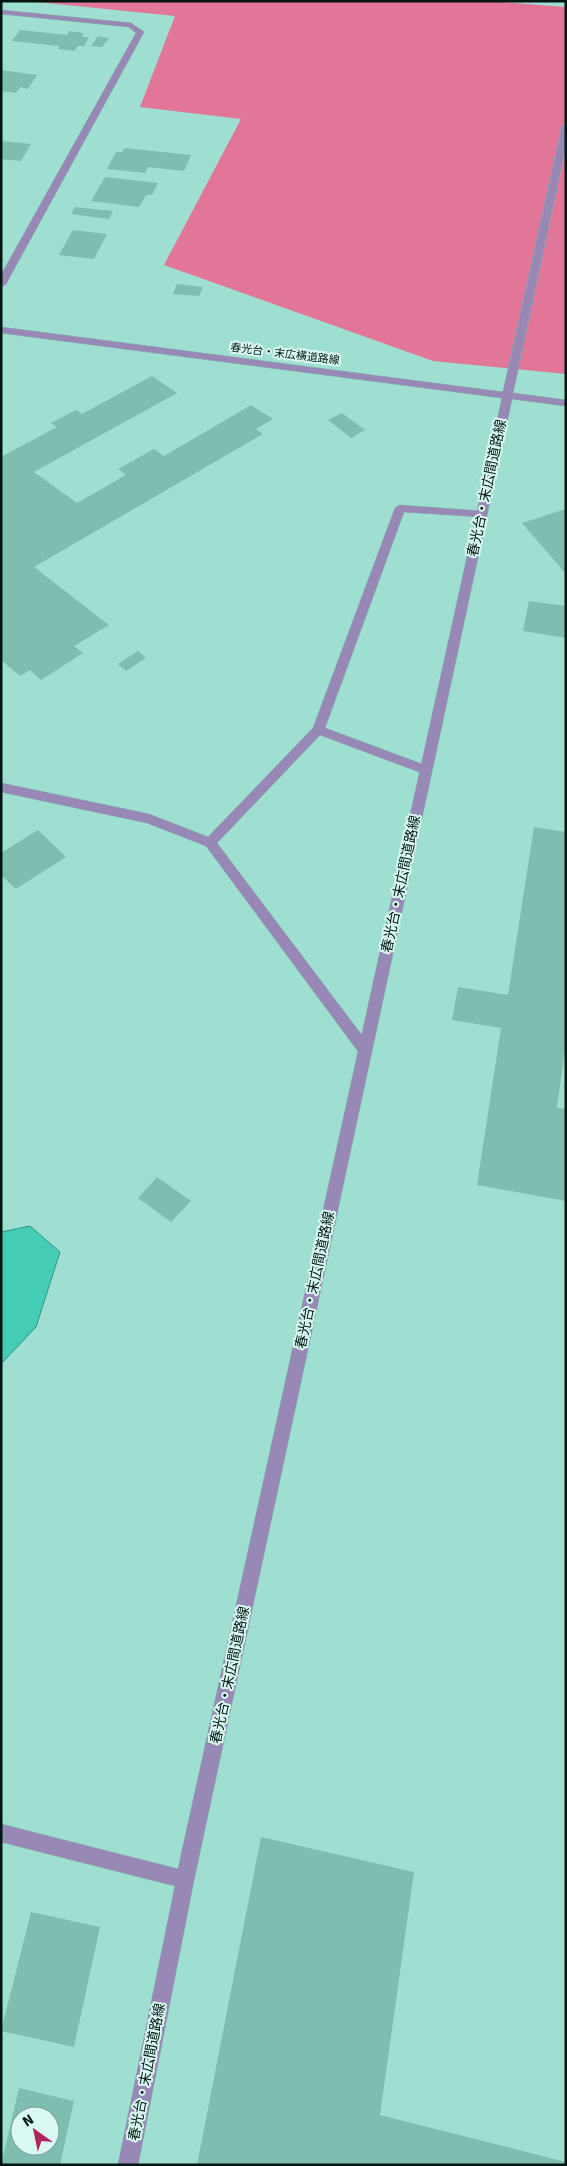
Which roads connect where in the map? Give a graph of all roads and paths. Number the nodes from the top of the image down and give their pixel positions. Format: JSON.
{"nodes":[{"id":1,"x":1,"y":12,"type":"edge"},
{"id":2,"x":566,"y":126,"type":"edge"},
{"id":3,"x":1,"y":284,"type":"edge"},
{"id":4,"x":1,"y":330,"type":"edge"},
{"id":5,"x":508,"y":395,"type":"junction"},
{"id":6,"x":566,"y":403,"type":"edge"},
{"id":7,"x":481,"y":514,"type":"junction"},
{"id":8,"x":318,"y":730,"type":"junction"},
{"id":9,"x":426,"y":770,"type":"junction"},
{"id":10,"x":1,"y":787,"type":"edge"},
{"id":11,"x":210,"y":843,"type":"junction"},
{"id":12,"x":365,"y":1050,"type":"junction"},
{"id":13,"x":1,"y":1833,"type":"edge"},
{"id":14,"x":185,"y":1880,"type":"junction"},
{"id":15,"x":128,"y":2165,"type":"edge"}],
"edges":[{"from":1,"to":3,"type":"street"},
{"from":2,"to":5,"type":"street","name":"春光台・末広間道路線"},
{"from":4,"to":5,"type":"street","name":"春光台・末広横道路線"},
{"from":5,"to":6,"type":"street","name":"春光台・末広横道路線"},
{"from":5,"to":7,"type":"street","name":"春光台・末広間道路線"},
{"from":7,"to":8,"type":"street"},
{"from":7,"to":9,"type":"street","name":"春光台・末広間道路線"},
{"from":8,"to":9,"type":"street"},
{"from":8,"to":11,"type":"street"},
{"from":9,"to":12,"type":"street","name":"春光台・末広間道路線"},
{"from":10,"to":11,"type":"street"},
{"from":11,"to":12,"type":"street"},
{"from":12,"to":14,"type":"street","name":"春光台・末広間道路線"},
{"from":13,"to":14,"type":"street"},
{"from":14,"to":15,"type":"street","name":"春光台・末広間道路線"}]}
